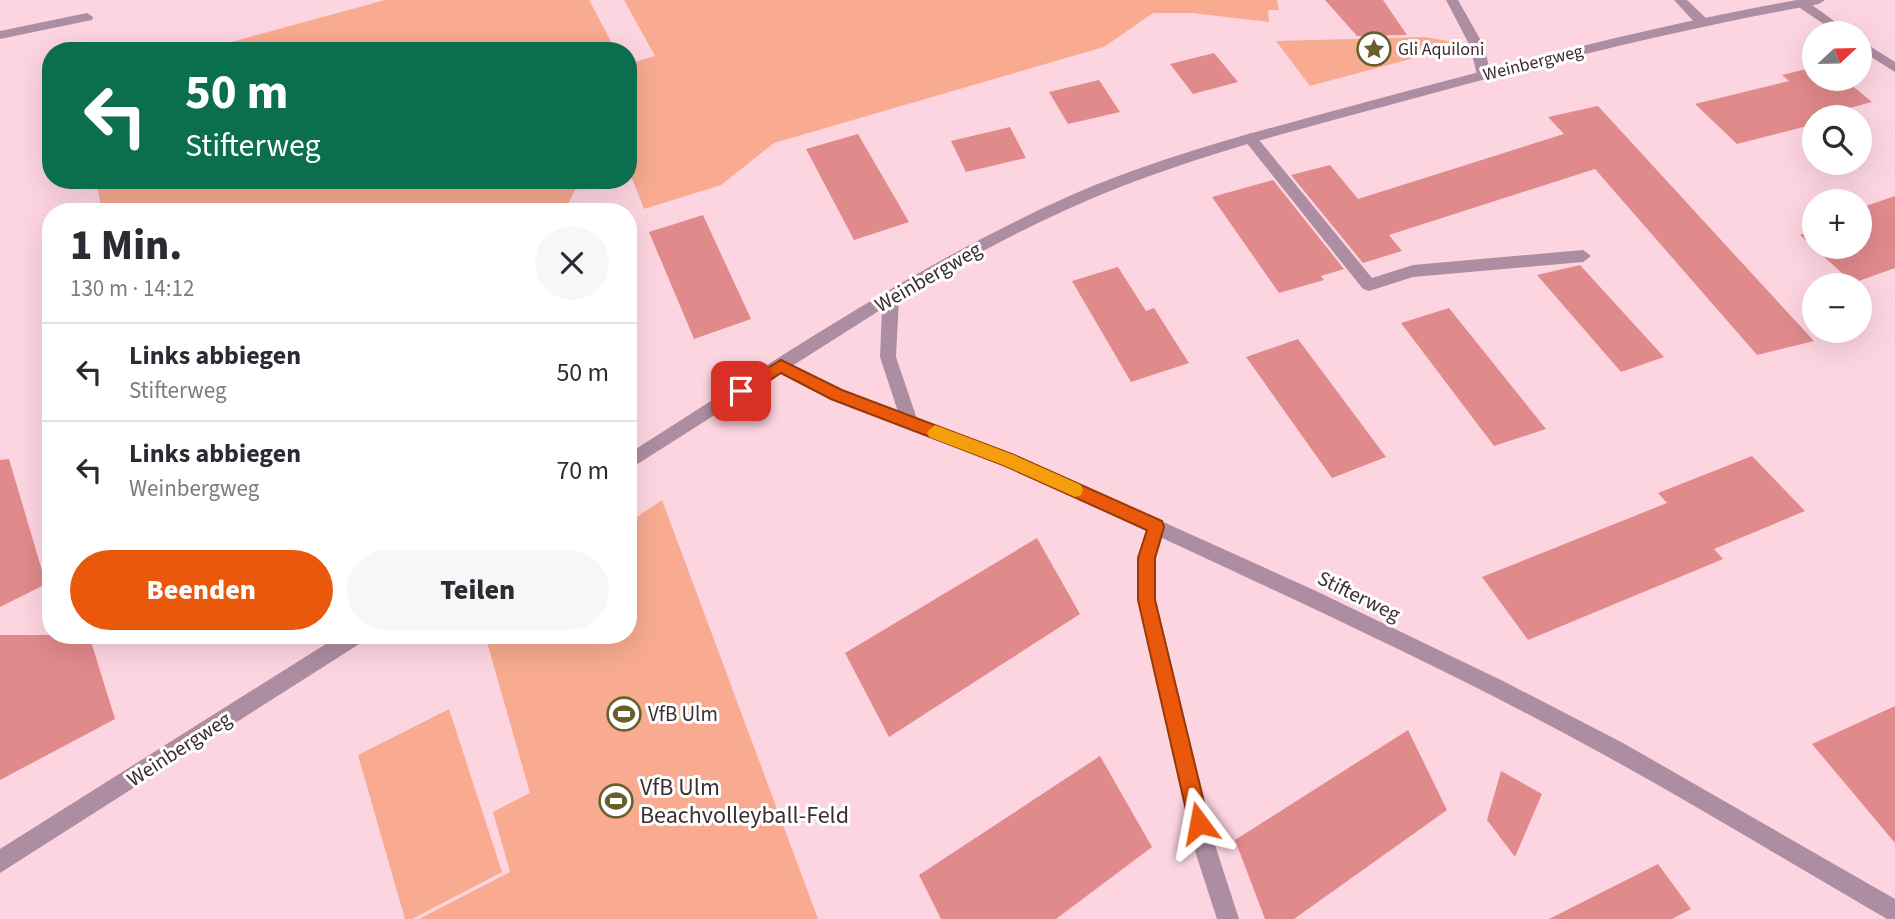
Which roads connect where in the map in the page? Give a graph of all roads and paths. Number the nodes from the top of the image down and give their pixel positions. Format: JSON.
{"nodes":[{"id":1,"x":1452,"y":0,"type":"edge"},
{"id":2,"x":1680,"y":0,"type":"edge"},
{"id":3,"x":1819,"y":0,"type":"edge"},
{"id":4,"x":1801,"y":3,"type":"junction"},
{"id":5,"x":87,"y":16,"type":"dead end"},
{"id":6,"x":1827,"y":21,"type":"edge"},
{"id":7,"x":1703,"y":23,"type":"junction"},
{"id":8,"x":0,"y":35,"type":"edge"},
{"id":9,"x":1872,"y":52,"type":"edge"},
{"id":10,"x":1895,"y":68,"type":"edge"},
{"id":11,"x":1484,"y":75,"type":"junction"},
{"id":12,"x":1250,"y":138,"type":"junction"},
{"id":13,"x":1583,"y":256,"type":"dead end"},
{"id":14,"x":891,"y":298,"type":"junction"},
{"id":15,"x":781,"y":366,"type":"junction"},
{"id":16,"x":909,"y":422,"type":"junction"},
{"id":17,"x":637,"y":457,"type":"edge"},
{"id":18,"x":1156,"y":527,"type":"junction"},
{"id":19,"x":343,"y":644,"type":"edge"},
{"id":20,"x":0,"y":862,"type":"edge"},
{"id":21,"x":1895,"y":911,"type":"edge"},
{"id":22,"x":1228,"y":919,"type":"edge"}],
"edges":[{"from":1,"to":11,"type":"street"},
{"from":2,"to":7,"type":"street"},
{"from":3,"to":4,"type":"street","name":"Weinbergweg"},
{"from":4,"to":6,"type":"street"},
{"from":4,"to":7,"type":"street","name":"Weinbergweg"},
{"from":5,"to":8,"type":"street"},
{"from":7,"to":11,"type":"street","name":"Weinbergweg"},
{"from":9,"to":10,"type":"street"},
{"from":11,"to":12,"type":"street","name":"Weinbergweg"},
{"from":12,"to":13,"type":"street"},
{"from":12,"to":14,"type":"street","name":"Weinbergweg"},
{"from":14,"to":15,"type":"street","name":"Weinbergweg"},
{"from":14,"to":16,"type":"street"},
{"from":15,"to":16,"type":"street","name":"Stifterweg"},
{"from":15,"to":17,"type":"street","name":"Weinbergweg"},
{"from":16,"to":18,"type":"street","name":"Stifterweg"},
{"from":18,"to":21,"type":"street","name":"Stifterweg"},
{"from":18,"to":22,"type":"street"},
{"from":19,"to":20,"type":"street","name":"Weinbergweg"}]}
